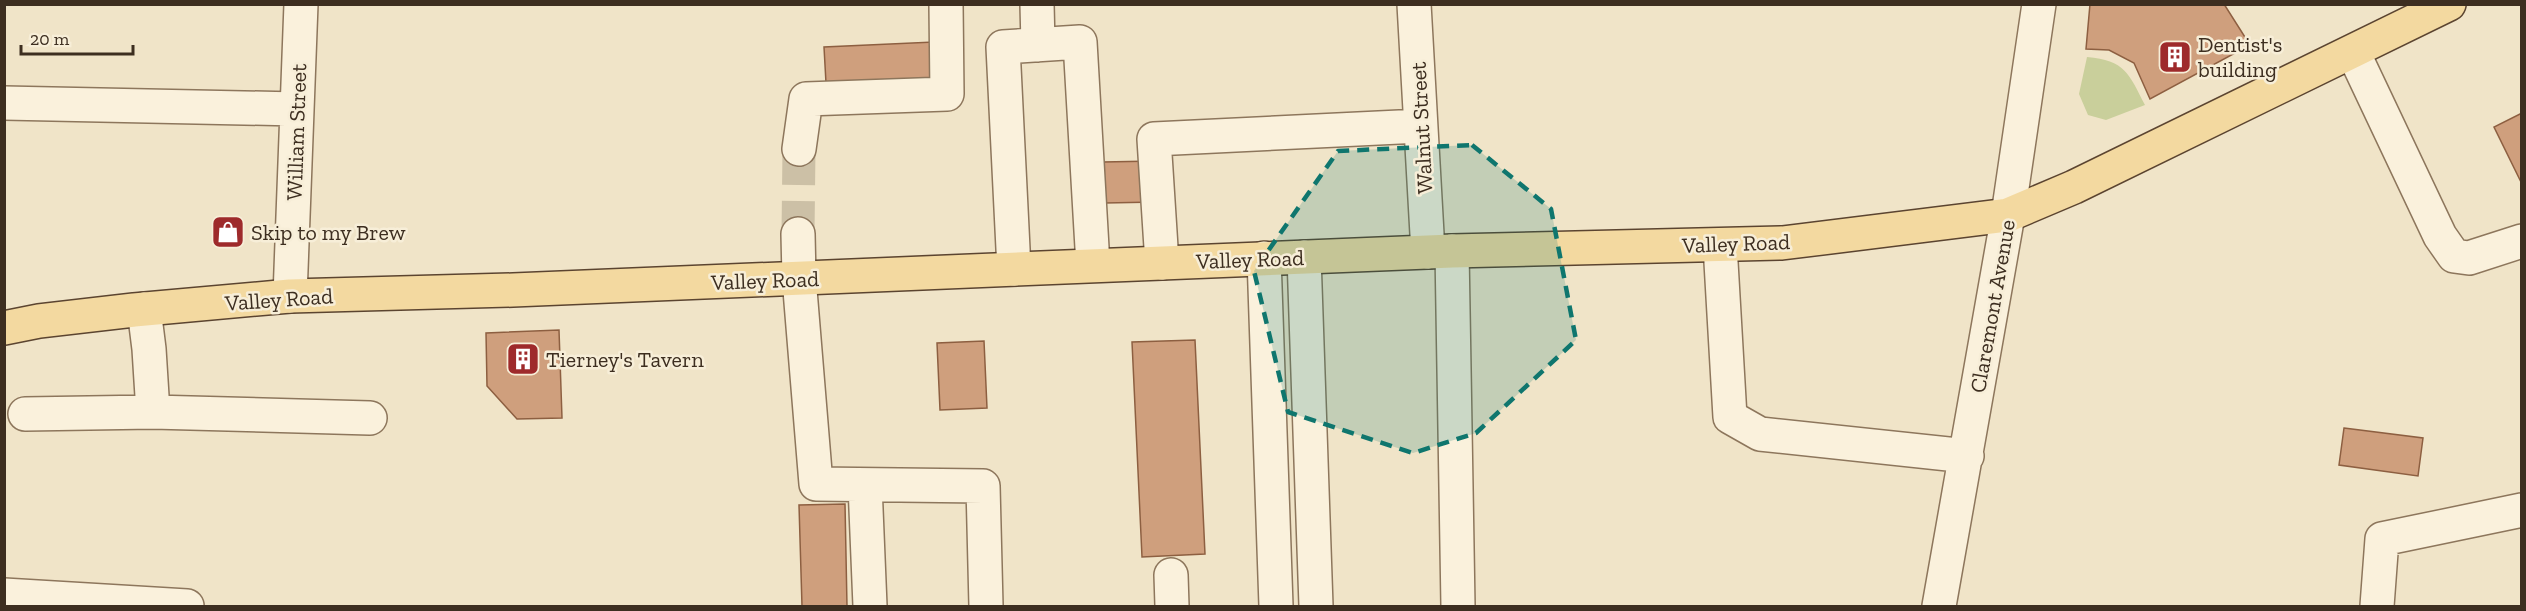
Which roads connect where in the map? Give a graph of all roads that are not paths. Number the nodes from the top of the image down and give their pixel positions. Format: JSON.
{"nodes":[{"id":1,"x":301,"y":4,"type":"edge"},
{"id":2,"x":946,"y":4,"type":"edge"},
{"id":3,"x":1037,"y":4,"type":"edge"},
{"id":4,"x":1414,"y":4,"type":"edge"},
{"id":5,"x":2039,"y":4,"type":"edge"},
{"id":6,"x":2449,"y":4,"type":"edge"},
{"id":7,"x":1038,"y":45,"type":"junction"},
{"id":8,"x":2353,"y":52,"type":"junction"},
{"id":9,"x":4,"y":103,"type":"edge"},
{"id":10,"x":297,"y":109,"type":"junction"},
{"id":11,"x":1420,"y":126,"type":"junction"},
{"id":12,"x":799,"y":149,"type":"tunnel mouth"},
{"id":13,"x":2008,"y":215,"type":"junction"},
{"id":14,"x":798,"y":234,"type":"tunnel mouth"},
{"id":15,"x":2522,"y":241,"type":"edge"},
{"id":16,"x":1720,"y":244,"type":"junction"},
{"id":17,"x":1440,"y":252,"type":"junction"},
{"id":18,"x":1304,"y":257,"type":"junction"},
{"id":19,"x":1264,"y":258,"type":"junction"},
{"id":20,"x":1162,"y":263,"type":"junction"},
{"id":21,"x":1093,"y":265,"type":"junction"},
{"id":22,"x":1014,"y":269,"type":"junction"},
{"id":23,"x":799,"y":278,"type":"junction"},
{"id":24,"x":290,"y":296,"type":"junction"},
{"id":25,"x":144,"y":309,"type":"junction"},
{"id":26,"x":4,"y":328,"type":"edge"},
{"id":27,"x":153,"y":412,"type":"junction"},
{"id":28,"x":25,"y":414,"type":"dead end"},
{"id":29,"x":370,"y":418,"type":"dead end"},
{"id":30,"x":1967,"y":456,"type":"junction"},
{"id":31,"x":865,"y":485,"type":"junction"},
{"id":32,"x":2522,"y":510,"type":"edge"},
{"id":33,"x":4,"y":595,"type":"edge"},
{"id":34,"x":187,"y":606,"type":"edge"},
{"id":35,"x":870,"y":606,"type":"edge"},
{"id":36,"x":986,"y":606,"type":"edge"},
{"id":37,"x":1276,"y":606,"type":"edge"},
{"id":38,"x":1316,"y":606,"type":"edge"},
{"id":39,"x":1458,"y":606,"type":"edge"},
{"id":40,"x":1939,"y":606,"type":"edge"},
{"id":41,"x":2377,"y":606,"type":"edge"}],
"edges":[{"from":1,"to":10,"type":"street","name":"William Street"},
{"from":2,"to":12,"type":"street"},
{"from":3,"to":7,"type":"street"},
{"from":4,"to":11,"type":"street","name":"Walnut Street"},
{"from":5,"to":13,"type":"street","name":"Claremont Avenue"},
{"from":6,"to":8,"type":"main road","name":"Valley Road"},
{"from":7,"to":21,"type":"street"},
{"from":7,"to":22,"type":"street"},
{"from":8,"to":13,"type":"main road","name":"Valley Road"},
{"from":8,"to":15,"type":"street"},
{"from":9,"to":10,"type":"street"},
{"from":10,"to":24,"type":"street","name":"William Street"},
{"from":11,"to":17,"type":"street","name":"Walnut Street"},
{"from":11,"to":20,"type":"street"},
{"from":13,"to":16,"type":"main road","name":"Valley Road"},
{"from":13,"to":30,"type":"street","name":"Claremont Avenue"},
{"from":14,"to":23,"type":"street"},
{"from":16,"to":17,"type":"main road","name":"Valley Road"},
{"from":16,"to":30,"type":"street"},
{"from":17,"to":18,"type":"main road","name":"Valley Road"},
{"from":17,"to":39,"type":"street","name":"Walnut Street"},
{"from":18,"to":19,"type":"main road","name":"Valley Road"},
{"from":18,"to":38,"type":"street"},
{"from":19,"to":20,"type":"main road","name":"Valley Road"},
{"from":19,"to":37,"type":"street"},
{"from":20,"to":21,"type":"main road","name":"Valley Road"},
{"from":21,"to":22,"type":"main road","name":"Valley Road"},
{"from":22,"to":23,"type":"main road","name":"Valley Road"},
{"from":23,"to":24,"type":"main road","name":"Valley Road"},
{"from":23,"to":31,"type":"street"},
{"from":24,"to":25,"type":"main road","name":"Valley Road"},
{"from":25,"to":26,"type":"main road","name":"Valley Road"},
{"from":25,"to":27,"type":"street"},
{"from":27,"to":28,"type":"street"},
{"from":27,"to":29,"type":"street"},
{"from":30,"to":40,"type":"street","name":"Claremont Avenue"},
{"from":31,"to":35,"type":"street"},
{"from":31,"to":36,"type":"street"},
{"from":32,"to":41,"type":"street"},
{"from":33,"to":34,"type":"street"}]}
